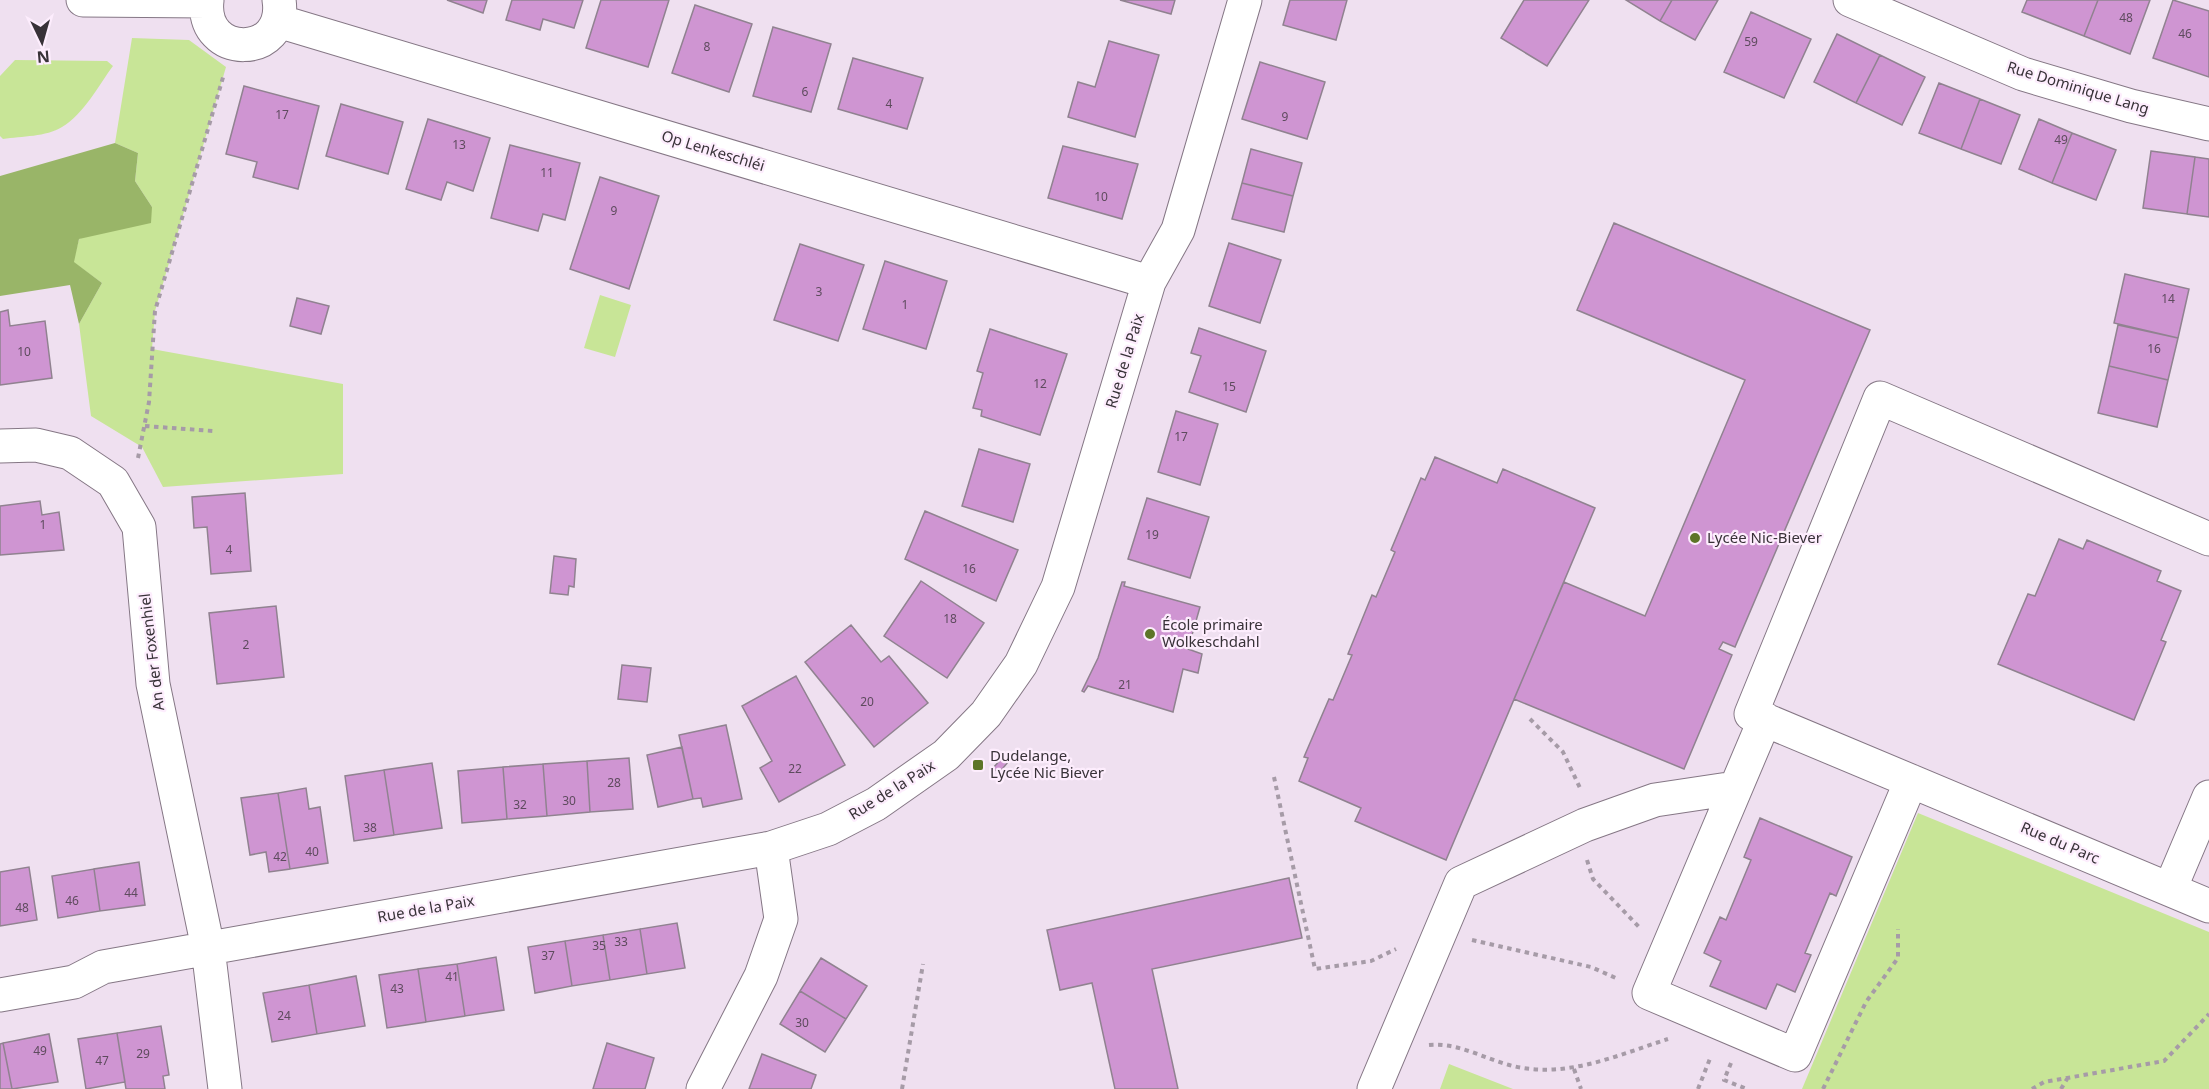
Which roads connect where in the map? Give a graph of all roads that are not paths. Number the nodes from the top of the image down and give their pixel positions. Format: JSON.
{"nodes":[{"id":1,"x":83,"y":0,"type":"edge"},
{"id":2,"x":207,"y":0,"type":"edge"},
{"id":3,"x":1245,"y":0,"type":"edge"},
{"id":4,"x":1850,"y":0,"type":"edge"},
{"id":5,"x":278,"y":10,"type":"edge"},
{"id":6,"x":2209,"y":124,"type":"edge"},
{"id":7,"x":1149,"y":282,"type":"junction"},
{"id":8,"x":0,"y":446,"type":"edge"},
{"id":9,"x":2209,"y":539,"type":"edge"},
{"id":10,"x":1765,"y":719,"type":"junction"},
{"id":11,"x":1911,"y":781,"type":"junction"},
{"id":12,"x":1735,"y":788,"type":"junction"},
{"id":13,"x":2209,"y":797,"type":"edge"},
{"id":14,"x":771,"y":848,"type":"junction"},
{"id":15,"x":2170,"y":889,"type":"junction"},
{"id":16,"x":2209,"y":906,"type":"edge"},
{"id":17,"x":208,"y":948,"type":"junction"},
{"id":18,"x":0,"y":995,"type":"edge"},
{"id":19,"x":225,"y":1089,"type":"edge"},
{"id":20,"x":703,"y":1089,"type":"edge"},
{"id":21,"x":1374,"y":1089,"type":"edge"}],
"edges":[{"from":1,"to":2,"type":"street","name":"Op Lenkeschléi"},
{"from":2,"to":5,"type":"street","name":"Op Lenkeschléi"},
{"from":3,"to":7,"type":"street","name":"Rue de la Paix"},
{"from":4,"to":6,"type":"street","name":"Rue Dominique Lang"},
{"from":5,"to":7,"type":"street","name":"Op Lenkeschléi"},
{"from":7,"to":14,"type":"street","name":"Rue de la Paix"},
{"from":8,"to":17,"type":"street","name":"An der Foxenhiel"},
{"from":9,"to":10,"type":"street"},
{"from":10,"to":11,"type":"street","name":"Rue du Parc"},
{"from":10,"to":12,"type":"street"},
{"from":11,"to":12,"type":"street"},
{"from":11,"to":15,"type":"street","name":"Rue du Parc"},
{"from":12,"to":21,"type":"street"},
{"from":13,"to":15,"type":"street"},
{"from":14,"to":17,"type":"street","name":"Rue de la Paix"},
{"from":14,"to":20,"type":"street"},
{"from":15,"to":16,"type":"street","name":"Rue du Parc"},
{"from":17,"to":18,"type":"street","name":"Rue de la Paix"},
{"from":17,"to":19,"type":"street","name":"An der Foxenhiel"}]}
